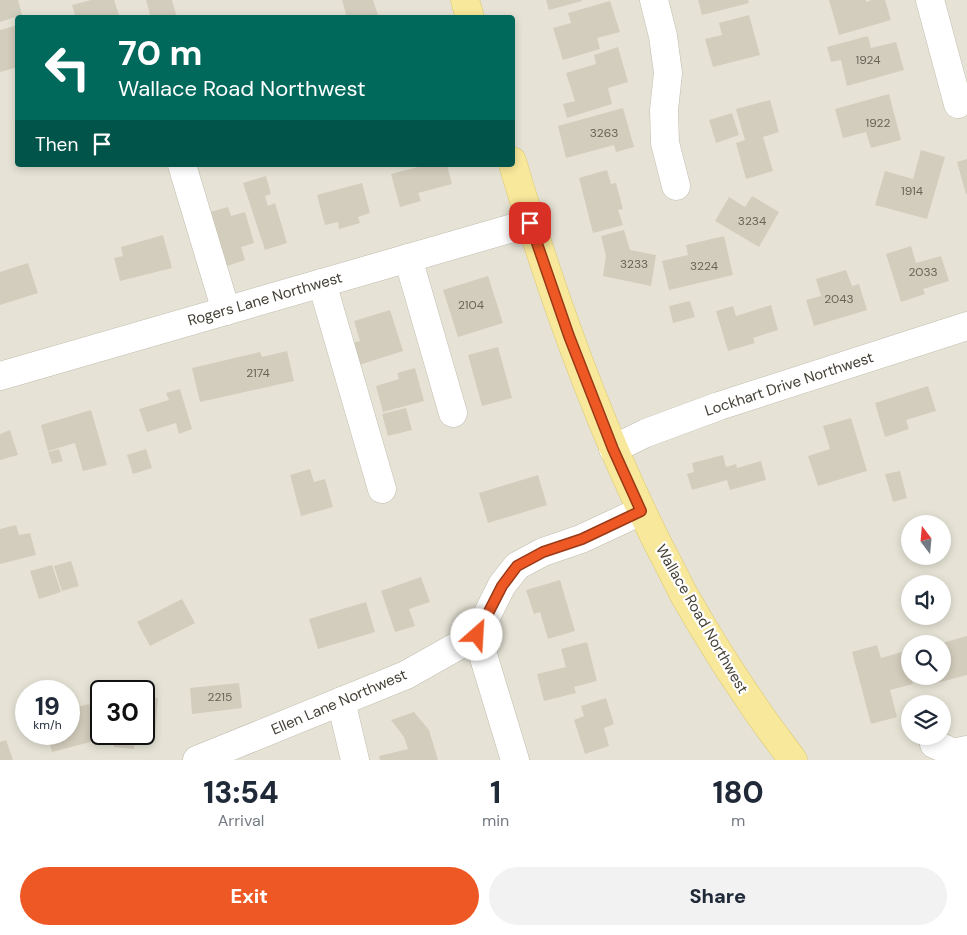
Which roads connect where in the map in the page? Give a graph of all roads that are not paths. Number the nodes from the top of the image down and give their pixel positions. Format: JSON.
{"nodes":[{"id":1,"x":465,"y":0,"type":"edge"},
{"id":2,"x":654,"y":0,"type":"edge"},
{"id":3,"x":930,"y":0,"type":"edge"},
{"id":4,"x":469,"y":15,"type":"edge"},
{"id":5,"x":958,"y":104,"type":"dead end"},
{"id":6,"x":183,"y":167,"type":"edge"},
{"id":7,"x":514,"y":167,"type":"edge"},
{"id":8,"x":676,"y":186,"type":"dead end"},
{"id":9,"x":530,"y":223,"type":"junction"},
{"id":10,"x":408,"y":258,"type":"junction"},
{"id":11,"x":322,"y":283,"type":"junction"},
{"id":12,"x":226,"y":311,"type":"junction"},
{"id":13,"x":967,"y":326,"type":"edge"},
{"id":14,"x":0,"y":376,"type":"edge"},
{"id":15,"x":453,"y":413,"type":"dead end"},
{"id":16,"x":613,"y":449,"type":"junction"},
{"id":17,"x":382,"y":489,"type":"dead end"},
{"id":18,"x":641,"y":511,"type":"junction"},
{"id":19,"x":477,"y":635,"type":"junction"},
{"id":20,"x":341,"y":701,"type":"junction"},
{"id":21,"x":936,"y":745,"type":"edge"},
{"id":22,"x":967,"y":750,"type":"edge"},
{"id":23,"x":197,"y":760,"type":"edge"},
{"id":24,"x":355,"y":760,"type":"edge"},
{"id":25,"x":515,"y":760,"type":"edge"},
{"id":26,"x":793,"y":760,"type":"edge"}],
"edges":[{"from":1,"to":4,"type":"main road"},
{"from":2,"to":8,"type":"street"},
{"from":3,"to":5,"type":"street"},
{"from":6,"to":12,"type":"street"},
{"from":7,"to":9,"type":"main road","name":"Wallace Road Northwest"},
{"from":9,"to":10,"type":"street","name":"Rogers Lane Northwest"},
{"from":9,"to":16,"type":"main road","name":"Wallace Road Northwest"},
{"from":10,"to":11,"type":"street","name":"Rogers Lane Northwest"},
{"from":10,"to":15,"type":"street"},
{"from":11,"to":12,"type":"street","name":"Rogers Lane Northwest"},
{"from":11,"to":17,"type":"street"},
{"from":12,"to":14,"type":"street","name":"Rogers Lane Northwest"},
{"from":13,"to":16,"type":"street","name":"Lockhart Drive Northwest"},
{"from":16,"to":18,"type":"main road","name":"Wallace Road Northwest"},
{"from":18,"to":19,"type":"street"},
{"from":18,"to":26,"type":"main road","name":"Wallace Road Northwest"},
{"from":19,"to":20,"type":"street","name":"Ellen Lane Northwest"},
{"from":19,"to":25,"type":"street"},
{"from":20,"to":23,"type":"street","name":"Ellen Lane Northwest"},
{"from":20,"to":24,"type":"street"},
{"from":21,"to":22,"type":"street"}]}
